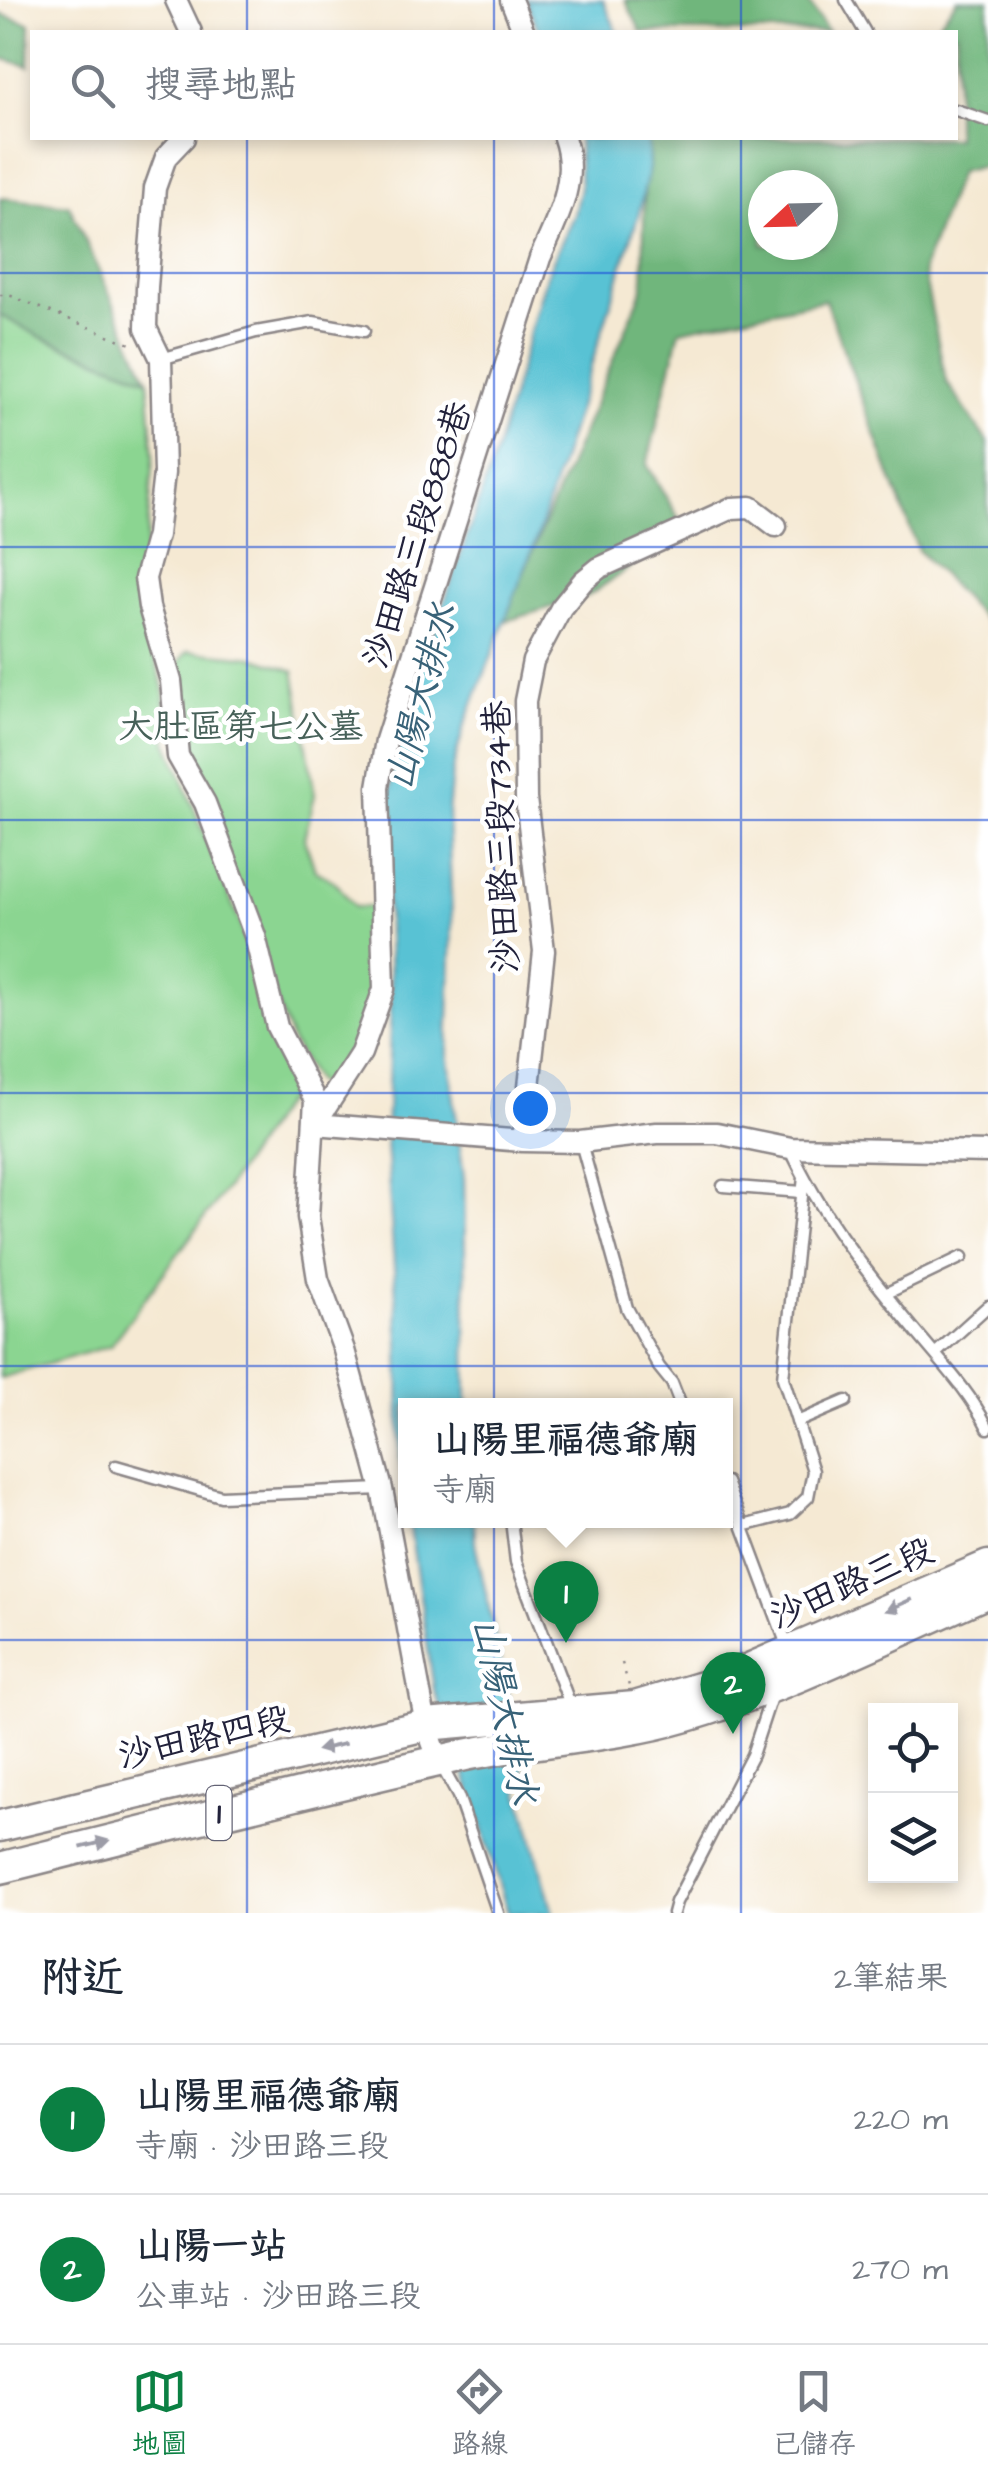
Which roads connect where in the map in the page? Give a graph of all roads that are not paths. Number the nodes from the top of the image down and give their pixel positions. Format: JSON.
{"nodes":[{"id":1,"x":176,"y":0,"type":"edge"},
{"id":2,"x":511,"y":0,"type":"edge"},
{"id":3,"x":850,"y":1,"type":"edge"},
{"id":4,"x":189,"y":30,"type":"edge"},
{"id":5,"x":523,"y":30,"type":"edge"},
{"id":6,"x":864,"y":30,"type":"edge"},
{"id":7,"x":958,"y":111,"type":"edge"},
{"id":8,"x":988,"y":121,"type":"edge"},
{"id":9,"x":182,"y":140,"type":"edge"},
{"id":10,"x":564,"y":140,"type":"edge"},
{"id":11,"x":364,"y":331,"type":"dead end"},
{"id":12,"x":161,"y":359,"type":"junction"},
{"id":13,"x":776,"y":526,"type":"dead end"},
{"id":14,"x":315,"y":1124,"type":"junction"},
{"id":15,"x":523,"y":1140,"type":"junction"},
{"id":16,"x":580,"y":1142,"type":"junction"},
{"id":17,"x":790,"y":1148,"type":"junction"},
{"id":18,"x":988,"y":1152,"type":"edge"},
{"id":19,"x":804,"y":1178,"type":"junction"},
{"id":20,"x":723,"y":1186,"type":"dead end"},
{"id":21,"x":802,"y":1192,"type":"junction"},
{"id":22,"x":962,"y":1257,"type":"dead end"},
{"id":23,"x":885,"y":1294,"type":"junction"},
{"id":24,"x":988,"y":1306,"type":"edge"},
{"id":25,"x":935,"y":1354,"type":"junction"},
{"id":26,"x":679,"y":1398,"type":"edge"},
{"id":27,"x":846,"y":1401,"type":"dead end"},
{"id":28,"x":984,"y":1410,"type":"edge"},
{"id":29,"x":797,"y":1422,"type":"junction"},
{"id":30,"x":988,"y":1428,"type":"edge"},
{"id":31,"x":116,"y":1466,"type":"dead end"},
{"id":32,"x":382,"y":1490,"type":"junction"},
{"id":33,"x":733,"y":1501,"type":"edge"},
{"id":34,"x":742,"y":1526,"type":"junction"},
{"id":35,"x":512,"y":1528,"type":"edge"},
{"id":36,"x":988,"y":1566,"type":"edge"},
{"id":37,"x":988,"y":1592,"type":"edge"},
{"id":38,"x":790,"y":1653,"type":"junction"},
{"id":39,"x":776,"y":1684,"type":"junction"},
{"id":40,"x":439,"y":1724,"type":"junction"},
{"id":41,"x":577,"y":1724,"type":"junction"},
{"id":42,"x":513,"y":1732,"type":"junction"},
{"id":43,"x":449,"y":1759,"type":"junction"},
{"id":44,"x":2,"y":1825,"type":"edge"},
{"id":45,"x":0,"y":1868,"type":"edge"},
{"id":46,"x":498,"y":1913,"type":"edge"},
{"id":47,"x":673,"y":1913,"type":"edge"}],
"edges":[{"from":1,"to":4,"type":"street"},
{"from":2,"to":5,"type":"street"},
{"from":3,"to":6,"type":"lane"},
{"from":7,"to":8,"type":"lane"},
{"from":9,"to":12,"type":"street"},
{"from":10,"to":14,"type":"street","name":"沙田路三段888巷"},
{"from":11,"to":12,"type":"lane"},
{"from":12,"to":14,"type":"street"},
{"from":13,"to":15,"type":"street","name":"沙田路三段734巷"},
{"from":14,"to":15,"type":"street"},
{"from":14,"to":32,"type":"street","name":"沙田路三段888巷"},
{"from":15,"to":16,"type":"street"},
{"from":16,"to":17,"type":"street"},
{"from":16,"to":26,"type":"lane"},
{"from":17,"to":18,"type":"street"},
{"from":17,"to":19,"type":"lane"},
{"from":19,"to":21,"type":"lane"},
{"from":19,"to":23,"type":"lane"},
{"from":20,"to":21,"type":"lane"},
{"from":21,"to":29,"type":"lane"},
{"from":22,"to":23,"type":"lane"},
{"from":23,"to":25,"type":"lane"},
{"from":24,"to":25,"type":"lane"},
{"from":25,"to":28,"type":"lane"},
{"from":27,"to":29,"type":"lane"},
{"from":28,"to":30,"type":"lane"},
{"from":29,"to":34,"type":"lane"},
{"from":31,"to":32,"type":"lane"},
{"from":32,"to":40,"type":"street","name":"沙田路三段888巷"},
{"from":33,"to":34,"type":"lane"},
{"from":34,"to":38,"type":"lane"},
{"from":35,"to":41,"type":"lane"},
{"from":36,"to":38,"type":"main road","name":"沙田路三段","number":"1","one_way":true},
{"from":37,"to":39,"type":"main road","name":"沙田路三段","number":"1"},
{"from":38,"to":39,"type":"lane"},
{"from":38,"to":41,"type":"main road","name":"沙田路三段","number":"1"},
{"from":39,"to":41,"type":"main road","name":"沙田路三段","number":"1"},
{"from":39,"to":47,"type":"lane"},
{"from":40,"to":42,"type":"main road","number":"1"},
{"from":40,"to":43,"type":"street","name":"沙田路三段888巷"},
{"from":40,"to":44,"type":"main road","name":"沙田路四段","number":"1","one_way":true},
{"from":41,"to":42,"type":"main road","name":"沙田路三段","number":"1"},
{"from":42,"to":43,"type":"main road","number":"1"},
{"from":45,"to":43,"type":"main road","number":"1","one_way":true},
{"from":43,"to":46,"type":"lane"}]}
